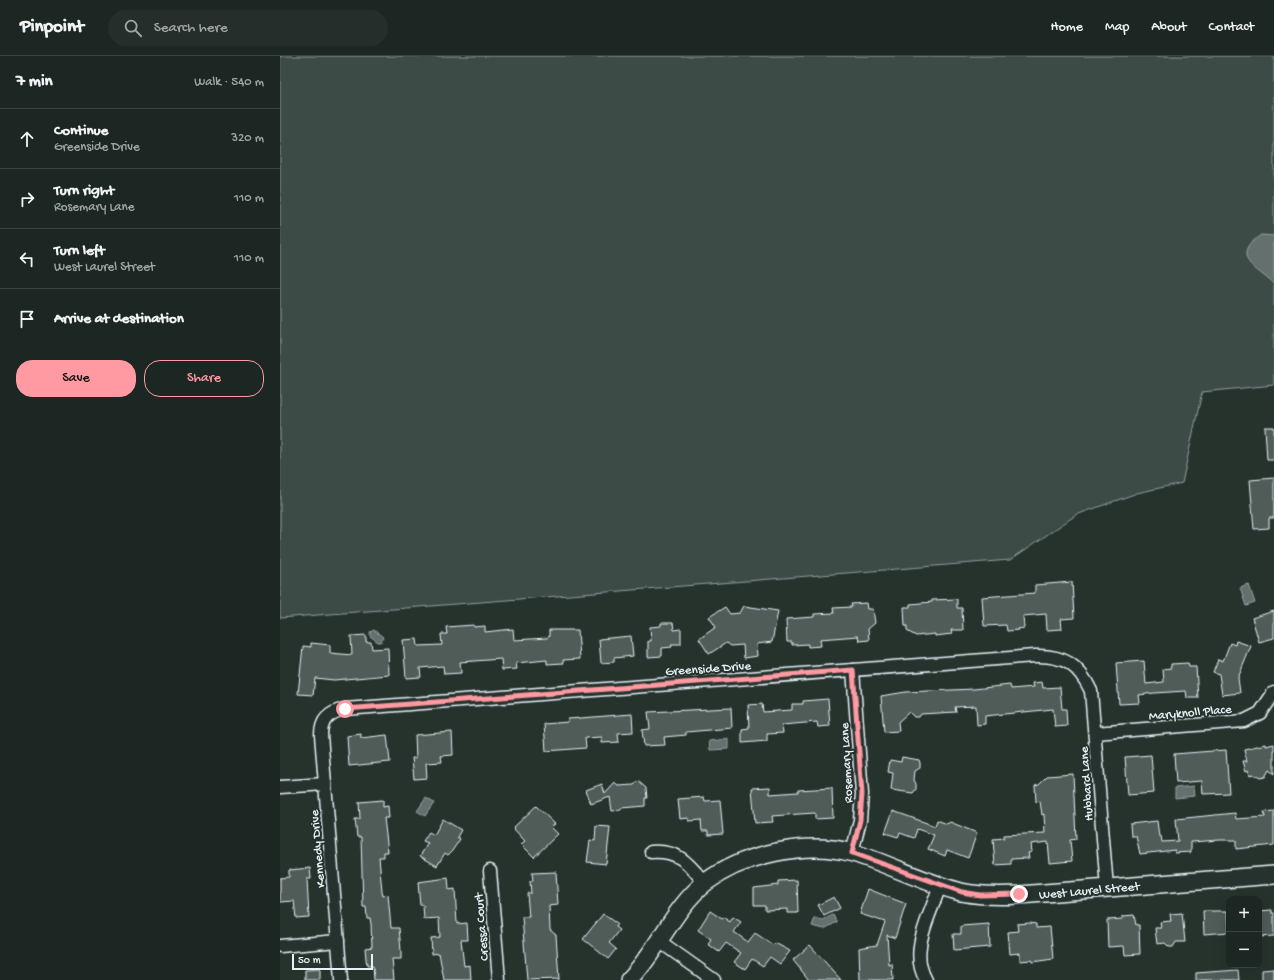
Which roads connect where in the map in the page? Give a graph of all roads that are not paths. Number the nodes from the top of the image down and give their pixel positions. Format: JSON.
{"nodes":[{"id":1,"x":853,"y":670,"type":"junction"},
{"id":2,"x":1086,"y":679,"type":"joint"},
{"id":3,"x":1274,"y":692,"type":"edge"},
{"id":4,"x":326,"y":718,"type":"joint"},
{"id":5,"x":1095,"y":733,"type":"junction"},
{"id":6,"x":325,"y":784,"type":"junction"},
{"id":7,"x":280,"y":788,"type":"edge"},
{"id":8,"x":651,"y":852,"type":"dead end"},
{"id":9,"x":852,"y":853,"type":"junction"},
{"id":10,"x":490,"y":871,"type":"dead end"},
{"id":11,"x":1274,"y":875,"type":"edge"},
{"id":12,"x":705,"y":883,"type":"junction"},
{"id":13,"x":940,"y":886,"type":"junction"},
{"id":14,"x":1107,"y":888,"type":"junction"},
{"id":15,"x":659,"y":940,"type":"junction"},
{"id":16,"x":338,"y":941,"type":"junction"},
{"id":17,"x":280,"y":946,"type":"edge"},
{"id":18,"x":341,"y":980,"type":"edge"},
{"id":19,"x":499,"y":980,"type":"edge"},
{"id":20,"x":629,"y":980,"type":"edge"},
{"id":21,"x":714,"y":980,"type":"edge"},
{"id":22,"x":926,"y":980,"type":"edge"}],
"edges":[{"from":1,"to":2,"type":"street","name":"Greenside Drive"},
{"from":1,"to":4,"type":"street","name":"Greenside Drive"},
{"from":1,"to":9,"type":"street","name":"Rosemary Lane"},
{"from":2,"to":5,"type":"street","name":"Hubbard Lane"},
{"from":3,"to":5,"type":"street","name":"Maryknoll Place"},
{"from":4,"to":6,"type":"street","name":"Kennedy Drive"},
{"from":5,"to":14,"type":"street","name":"Hubbard Lane"},
{"from":6,"to":7,"type":"street"},
{"from":6,"to":16,"type":"street","name":"Kennedy Drive"},
{"from":8,"to":12,"type":"street"},
{"from":9,"to":12,"type":"street","name":"West Laurel Street"},
{"from":9,"to":13,"type":"street","name":"West Laurel Street"},
{"from":10,"to":19,"type":"street","name":"Cressa Court"},
{"from":11,"to":14,"type":"street","name":"West Laurel Street"},
{"from":12,"to":15,"type":"street","name":"West Laurel Street"},
{"from":13,"to":14,"type":"street","name":"West Laurel Street"},
{"from":13,"to":22,"type":"street"},
{"from":15,"to":20,"type":"street","name":"West Laurel Street"},
{"from":15,"to":21,"type":"street"},
{"from":16,"to":17,"type":"street"},
{"from":16,"to":18,"type":"street","name":"Kennedy Drive"}]}
